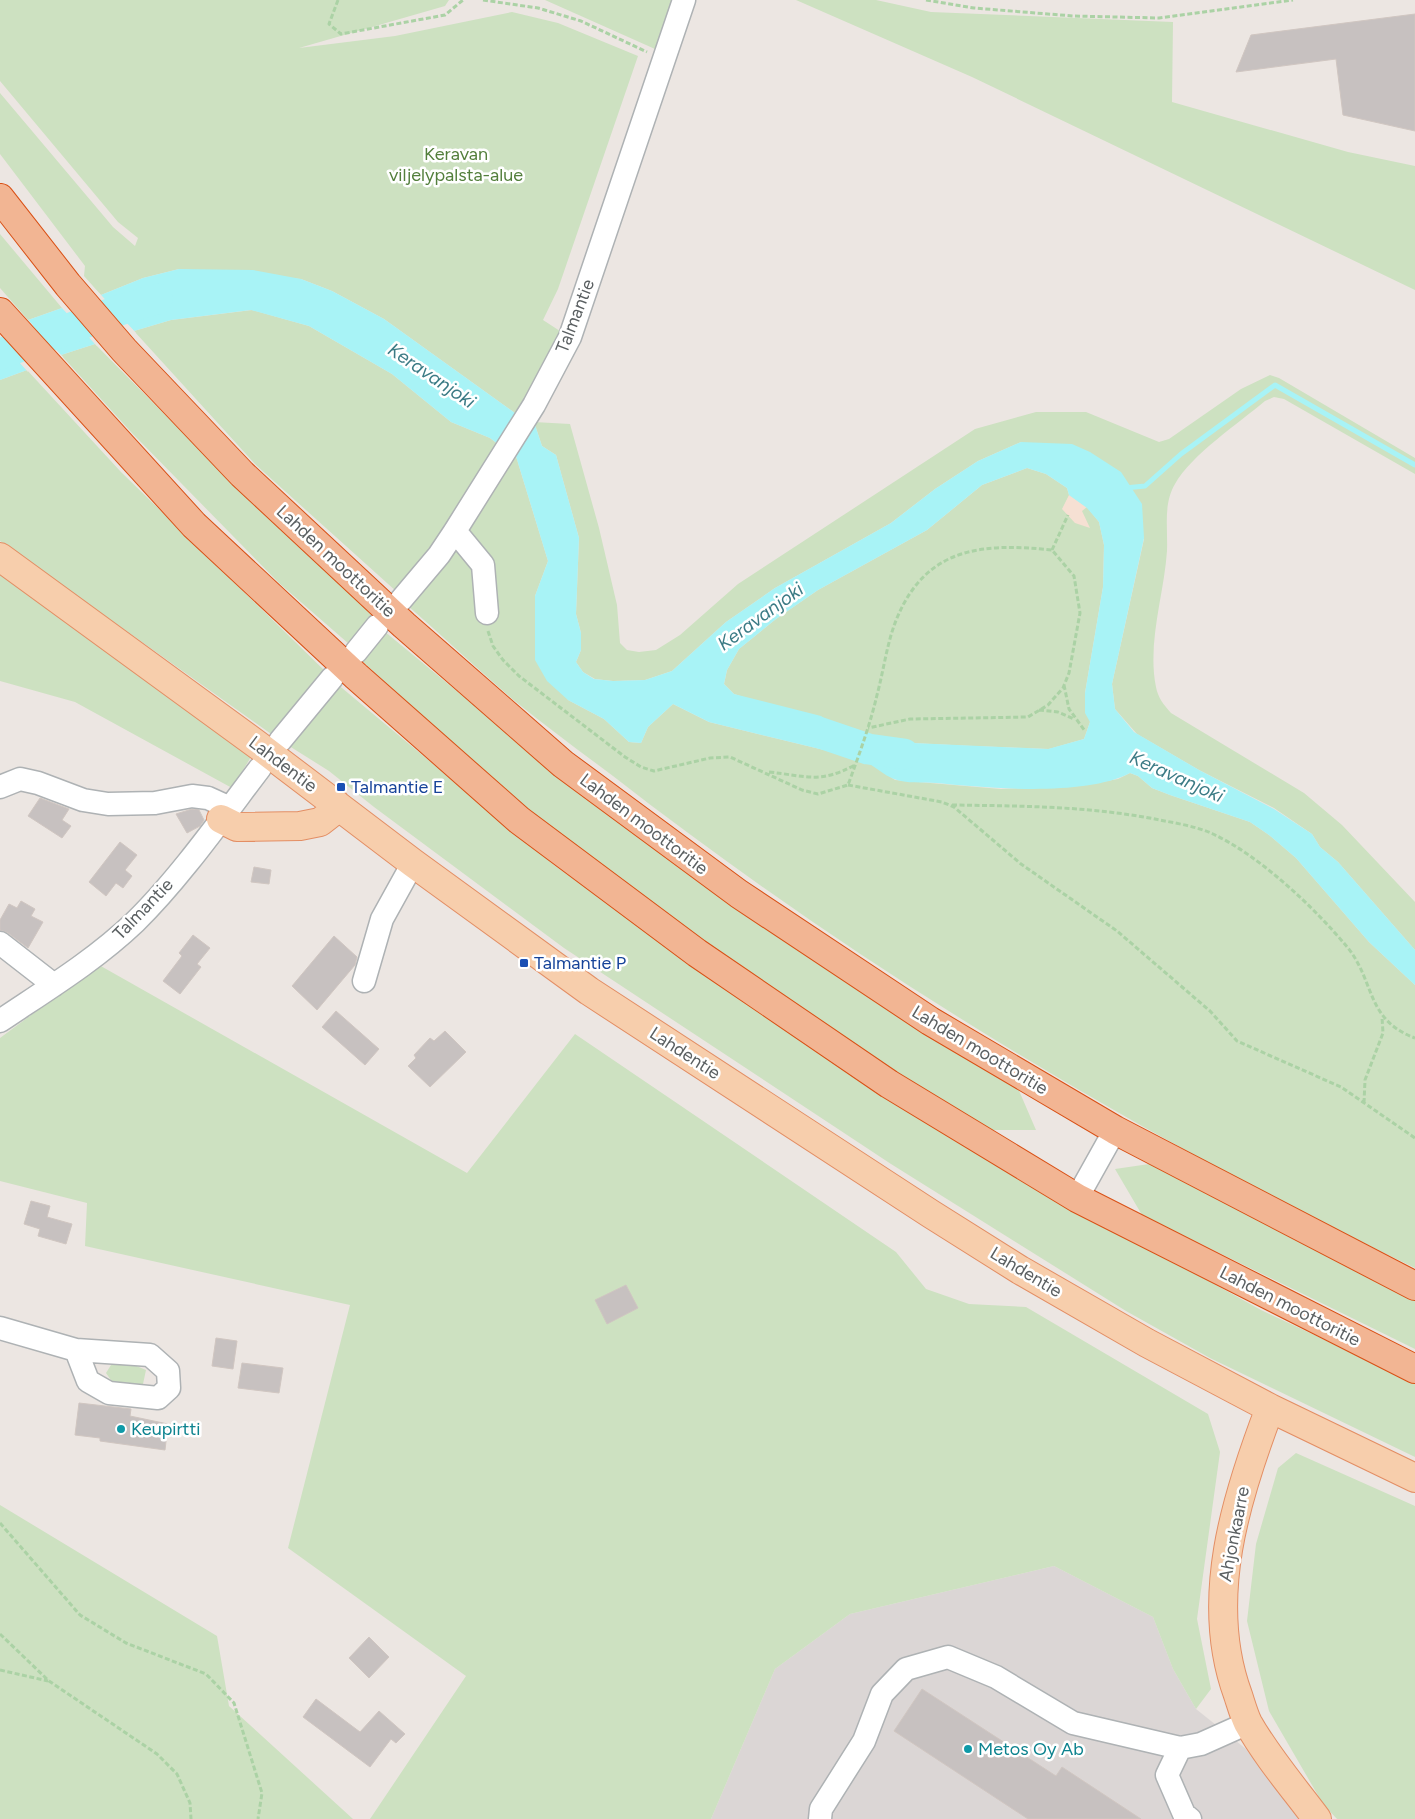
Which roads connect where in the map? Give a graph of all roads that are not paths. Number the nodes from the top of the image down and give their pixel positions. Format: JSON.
{"nodes":[{"id":1,"x":684,"y":0,"type":"edge"},
{"id":2,"x":0,"y":198,"type":"edge"},
{"id":3,"x":0,"y":312,"type":"edge"},
{"id":4,"x":455,"y":531,"type":"junction"},
{"id":5,"x":0,"y":558,"type":"edge"},
{"id":6,"x":401,"y":600,"type":"dead end"},
{"id":7,"x":487,"y":613,"type":"road end"},
{"id":8,"x":377,"y":626,"type":"dead end"},
{"id":9,"x":356,"y":652,"type":"dead end"},
{"id":10,"x":332,"y":678,"type":"dead end"},
{"id":11,"x":280,"y":741,"type":"dead end"},
{"id":12,"x":260,"y":768,"type":"dead end"},
{"id":13,"x":0,"y":787,"type":"edge"},
{"id":14,"x":336,"y":804,"type":"junction"},
{"id":15,"x":226,"y":813,"type":"junction"},
{"id":16,"x":413,"y":863,"type":"junction"},
{"id":17,"x":0,"y":943,"type":"edge"},
{"id":18,"x":364,"y":981,"type":"dead end"},
{"id":19,"x":54,"y":985,"type":"junction"},
{"id":20,"x":0,"y":1021,"type":"edge"},
{"id":21,"x":1116,"y":1130,"type":"junction"},
{"id":22,"x":1077,"y":1198,"type":"junction"},
{"id":23,"x":1415,"y":1286,"type":"edge"},
{"id":24,"x":0,"y":1328,"type":"edge"},
{"id":25,"x":76,"y":1350,"type":"dead end"},
{"id":26,"x":1415,"y":1370,"type":"edge"},
{"id":27,"x":1270,"y":1408,"type":"junction"},
{"id":28,"x":1415,"y":1478,"type":"edge"},
{"id":29,"x":1248,"y":1723,"type":"junction"},
{"id":30,"x":1180,"y":1748,"type":"junction"},
{"id":31,"x":820,"y":1819,"type":"edge"},
{"id":32,"x":1190,"y":1819,"type":"edge"},
{"id":33,"x":1317,"y":1819,"type":"edge"}],
"edges":[{"from":1,"to":4,"type":"street","name":"Talmantie"},
{"from":2,"to":21,"type":"highway","name":"Lahden moottoritie"},
{"from":3,"to":22,"type":"highway","name":"Lahden moottoritie"},
{"from":4,"to":6,"type":"street","name":"Talmantie"},
{"from":4,"to":7,"type":"street"},
{"from":5,"to":14,"type":"main road","name":"Lahdentie"},
{"from":8,"to":9,"type":"street"},
{"from":10,"to":11,"type":"street"},
{"from":12,"to":15,"type":"street","name":"Talmantie"},
{"from":13,"to":15,"type":"street"},
{"from":14,"to":15,"type":"main road"},
{"from":14,"to":16,"type":"main road","name":"Lahdentie"},
{"from":15,"to":19,"type":"street","name":"Talmantie"},
{"from":16,"to":18,"type":"street"},
{"from":16,"to":27,"type":"main road","name":"Lahdentie"},
{"from":17,"to":19,"type":"street"},
{"from":19,"to":20,"type":"street","name":"Talmantie"},
{"from":21,"to":22,"type":"street"},
{"from":21,"to":23,"type":"highway","name":"Lahden moottoritie"},
{"from":22,"to":26,"type":"highway","name":"Lahden moottoritie"},
{"from":24,"to":25,"type":"street"},
{"from":27,"to":28,"type":"main road","name":"Lahdentie"},
{"from":27,"to":29,"type":"main road","name":"Ahjonkaarre"},
{"from":29,"to":30,"type":"street"},
{"from":29,"to":33,"type":"main road","name":"Ahjonkaarre"},
{"from":30,"to":31,"type":"street"},
{"from":30,"to":32,"type":"street"}]}
